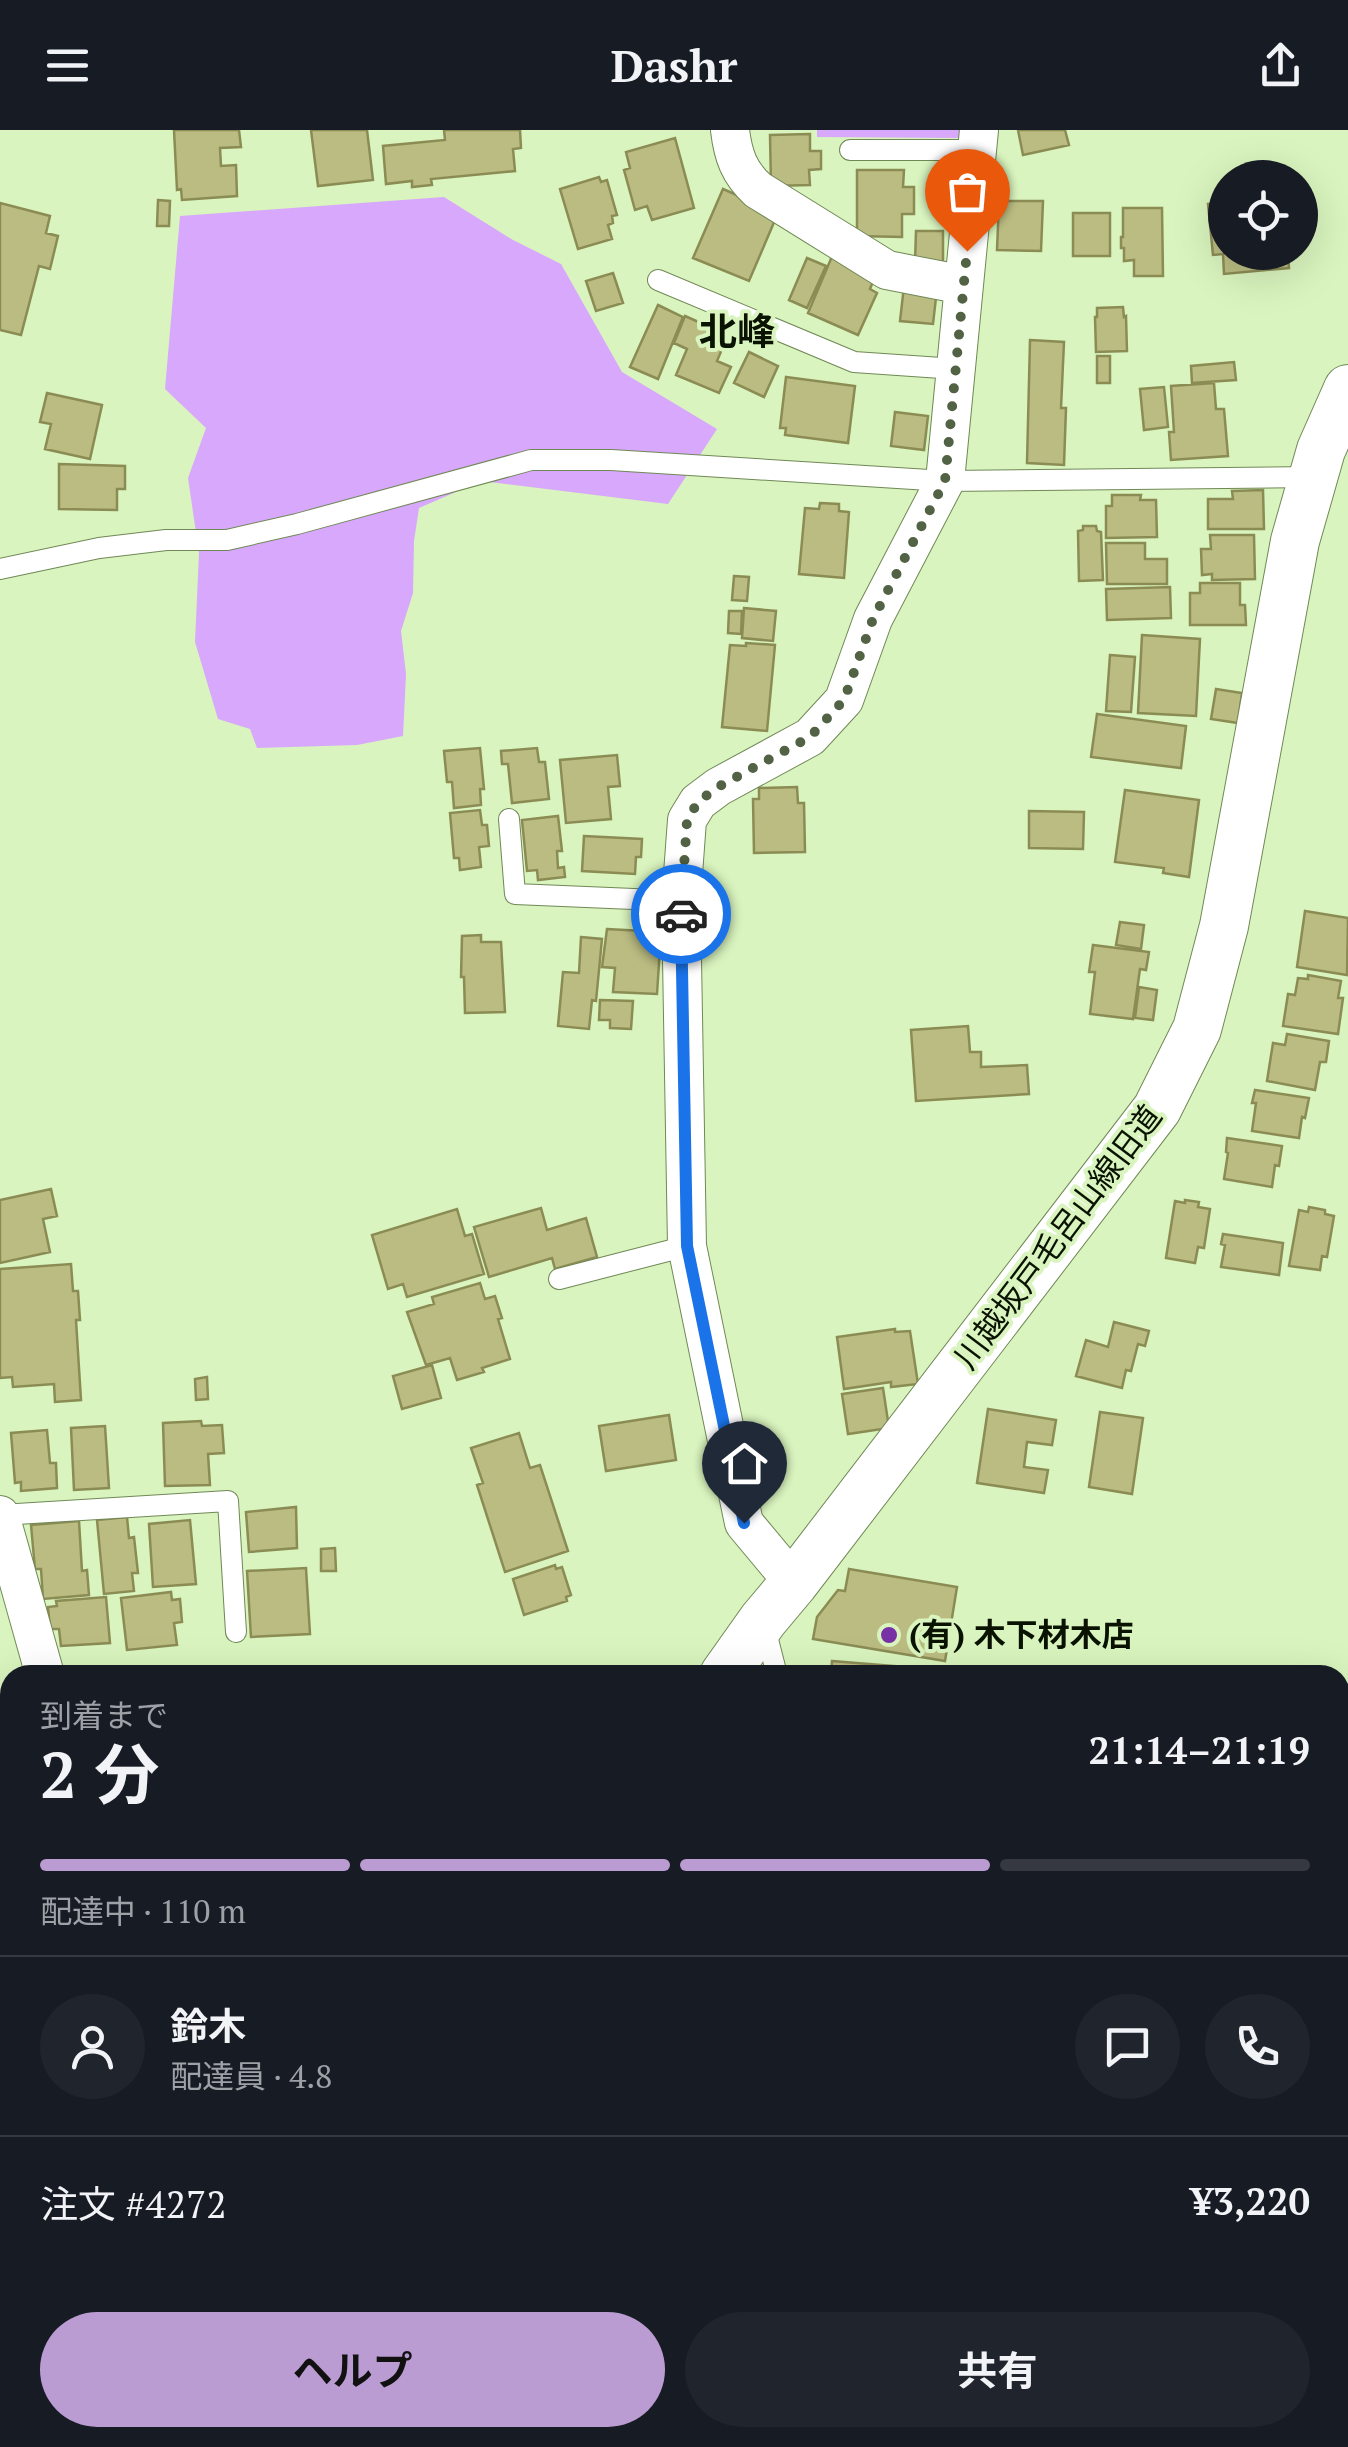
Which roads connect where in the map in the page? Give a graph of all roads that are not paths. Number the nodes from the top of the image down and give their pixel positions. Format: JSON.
{"nodes":[{"id":1,"x":730,"y":130,"type":"edge"},
{"id":2,"x":978,"y":140,"type":"edge"},
{"id":3,"x":850,"y":150,"type":"dead end"},
{"id":4,"x":658,"y":280,"type":"dead end"},
{"id":5,"x":964,"y":285,"type":"junction"},
{"id":6,"x":956,"y":370,"type":"junction"},
{"id":7,"x":1348,"y":389,"type":"edge"},
{"id":8,"x":1313,"y":477,"type":"junction"},
{"id":9,"x":945,"y":481,"type":"junction"},
{"id":10,"x":0,"y":570,"type":"edge"},
{"id":11,"x":508,"y":819,"type":"dead end"},
{"id":12,"x":681,"y":900,"type":"junction"},
{"id":13,"x":687,"y":1246,"type":"junction"},
{"id":14,"x":559,"y":1278,"type":"dead end"},
{"id":15,"x":0,"y":1515,"type":"edge"},
{"id":16,"x":794,"y":1583,"type":"junction"},
{"id":17,"x":763,"y":1620,"type":"junction"},
{"id":18,"x":236,"y":1632,"type":"dead end"},
{"id":19,"x":42,"y":1665,"type":"edge"},
{"id":20,"x":731,"y":1665,"type":"edge"},
{"id":21,"x":774,"y":1665,"type":"edge"}],
"edges":[{"from":1,"to":5,"type":"street"},
{"from":2,"to":3,"type":"lane"},
{"from":2,"to":5,"type":"street"},
{"from":4,"to":6,"type":"lane"},
{"from":5,"to":6,"type":"street"},
{"from":6,"to":9,"type":"street"},
{"from":7,"to":8,"type":"street","name":"川越坂戸毛呂山線旧道"},
{"from":8,"to":9,"type":"lane"},
{"from":8,"to":16,"type":"street","name":"川越坂戸毛呂山線旧道"},
{"from":9,"to":10,"type":"lane"},
{"from":9,"to":12,"type":"street"},
{"from":11,"to":12,"type":"lane"},
{"from":12,"to":13,"type":"street"},
{"from":13,"to":14,"type":"lane"},
{"from":13,"to":16,"type":"street"},
{"from":15,"to":18,"type":"lane"},
{"from":15,"to":19,"type":"street"},
{"from":16,"to":17,"type":"street","name":"川越坂戸毛呂山線旧道"},
{"from":17,"to":20,"type":"street","name":"川越坂戸毛呂山線旧道"},
{"from":17,"to":21,"type":"lane"}]}
